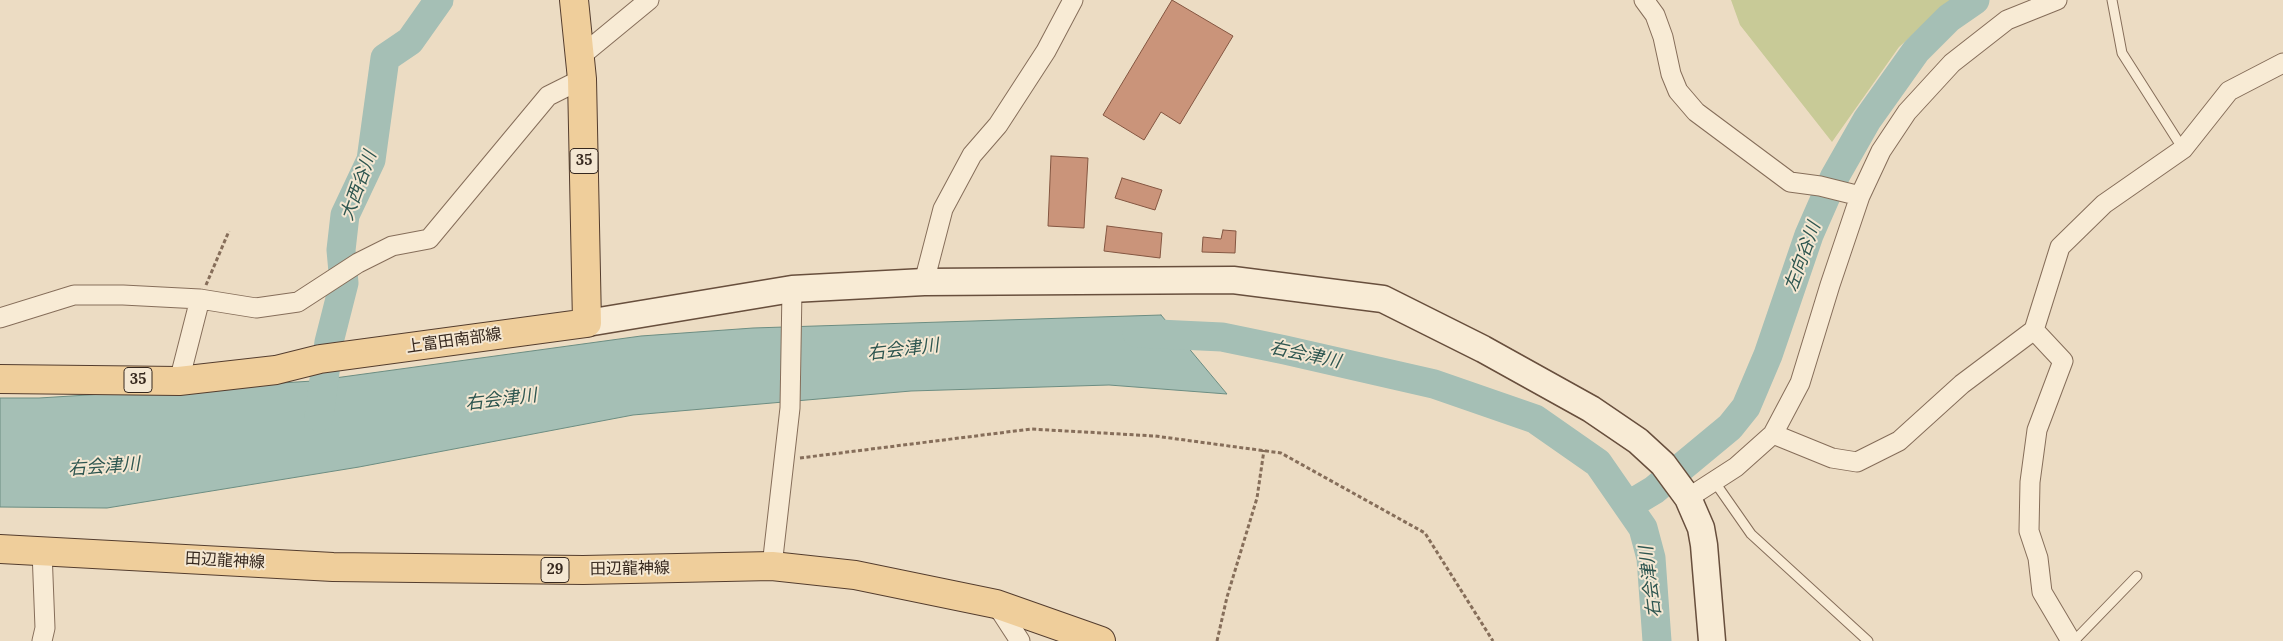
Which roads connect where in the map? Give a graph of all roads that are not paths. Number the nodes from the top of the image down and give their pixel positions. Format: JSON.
{"nodes":[{"id":1,"x":574,"y":0,"type":"edge"},
{"id":2,"x":649,"y":0,"type":"edge"},
{"id":3,"x":1073,"y":0,"type":"edge"},
{"id":4,"x":1644,"y":0,"type":"edge"},
{"id":5,"x":2057,"y":0,"type":"edge"},
{"id":6,"x":2112,"y":0,"type":"edge"},
{"id":7,"x":2283,"y":62,"type":"edge"},
{"id":8,"x":582,"y":68,"type":"junction"},
{"id":9,"x":2183,"y":148,"type":"junction"},
{"id":10,"x":1860,"y":196,"type":"junction"},
{"id":11,"x":924,"y":282,"type":"junction"},
{"id":12,"x":200,"y":299,"type":"junction"},
{"id":13,"x":792,"y":302,"type":"junction"},
{"id":14,"x":0,"y":318,"type":"edge"},
{"id":15,"x":587,"y":323,"type":"junction"},
{"id":16,"x":2034,"y":330,"type":"junction"},
{"id":17,"x":0,"y":379,"type":"edge"},
{"id":18,"x":179,"y":381,"type":"junction"},
{"id":19,"x":1773,"y":434,"type":"junction"},
{"id":20,"x":1714,"y":481,"type":"junction"},
{"id":21,"x":1685,"y":495,"type":"junction"},
{"id":22,"x":0,"y":549,"type":"edge"},
{"id":23,"x":42,"y":551,"type":"junction"},
{"id":24,"x":772,"y":566,"type":"junction"},
{"id":25,"x":2136,"y":576,"type":"dead end"},
{"id":26,"x":996,"y":604,"type":"junction"},
{"id":27,"x":42,"y":641,"type":"edge"},
{"id":28,"x":1020,"y":641,"type":"edge"},
{"id":29,"x":1101,"y":641,"type":"edge"},
{"id":30,"x":1712,"y":641,"type":"edge"},
{"id":31,"x":1868,"y":641,"type":"edge"},
{"id":32,"x":2073,"y":641,"type":"edge"}],
"edges":[{"from":1,"to":8,"type":"main road","number":"35"},
{"from":2,"to":8,"type":"street"},
{"from":3,"to":11,"type":"street"},
{"from":4,"to":10,"type":"street"},
{"from":5,"to":10,"type":"street"},
{"from":6,"to":9,"type":"lane"},
{"from":7,"to":9,"type":"street"},
{"from":8,"to":12,"type":"street"},
{"from":8,"to":15,"type":"main road","number":"35"},
{"from":9,"to":16,"type":"street"},
{"from":10,"to":19,"type":"street"},
{"from":11,"to":13,"type":"street"},
{"from":11,"to":21,"type":"street"},
{"from":12,"to":14,"type":"street"},
{"from":12,"to":18,"type":"street"},
{"from":13,"to":15,"type":"street"},
{"from":13,"to":24,"type":"street"},
{"from":15,"to":18,"type":"main road","name":"上富田南部線","number":"35"},
{"from":16,"to":19,"type":"street"},
{"from":16,"to":32,"type":"street"},
{"from":17,"to":18,"type":"main road","name":"上富田南部線","number":"35"},
{"from":19,"to":20,"type":"street"},
{"from":20,"to":21,"type":"street"},
{"from":20,"to":31,"type":"lane"},
{"from":21,"to":30,"type":"street"},
{"from":22,"to":23,"type":"main road","name":"田辺龍神線","number":"29"},
{"from":23,"to":24,"type":"main road","name":"田辺龍神線","number":"29"},
{"from":23,"to":27,"type":"street"},
{"from":24,"to":26,"type":"main road","name":"田辺龍神線","number":"29"},
{"from":25,"to":32,"type":"lane"},
{"from":26,"to":28,"type":"street"},
{"from":26,"to":29,"type":"main road","name":"田辺龍神線","number":"29"}]}
